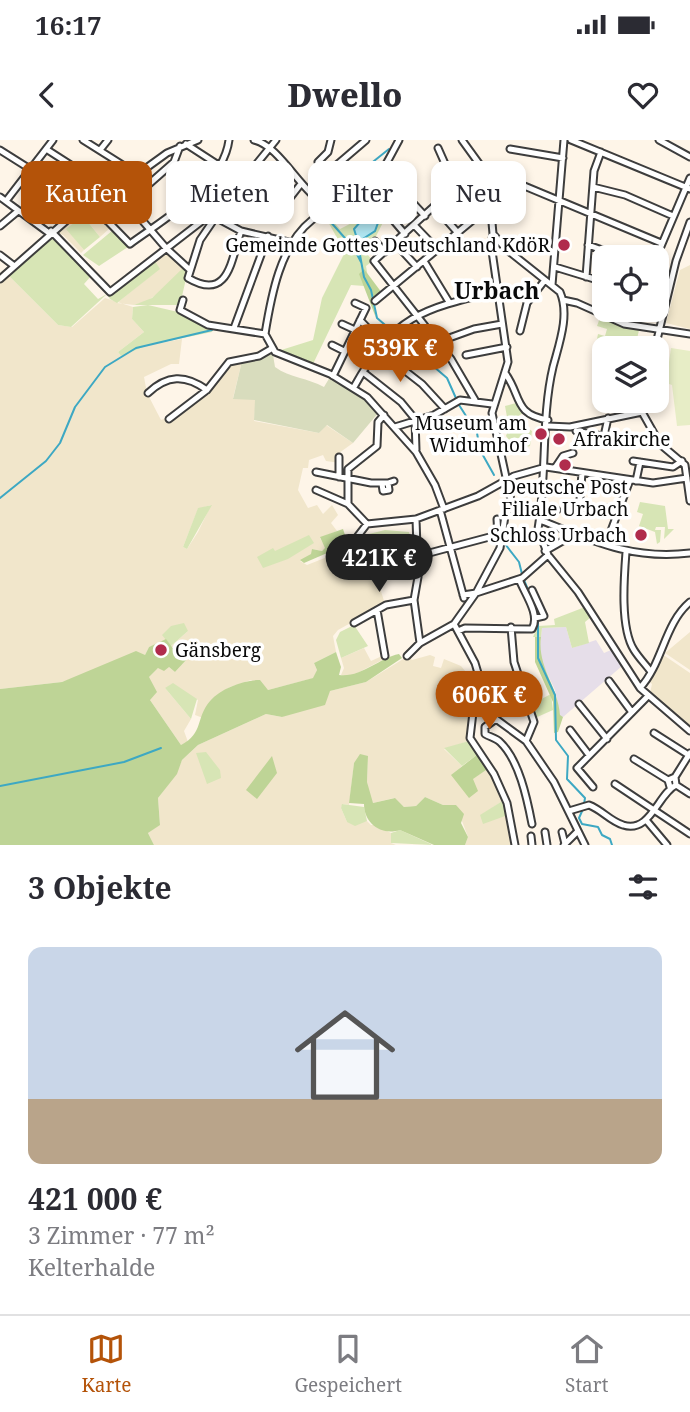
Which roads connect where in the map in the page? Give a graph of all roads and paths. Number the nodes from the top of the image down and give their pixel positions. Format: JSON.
{"nodes":[{"id":1,"x":53,"y":140,"type":"edge"},
{"id":2,"x":83,"y":140,"type":"edge"},
{"id":3,"x":108,"y":140,"type":"edge"},
{"id":4,"x":196,"y":140,"type":"edge"},
{"id":5,"x":229,"y":140,"type":"edge"},
{"id":6,"x":254,"y":140,"type":"edge"},
{"id":7,"x":276,"y":140,"type":"edge"},
{"id":8,"x":331,"y":140,"type":"edge"},
{"id":9,"x":366,"y":140,"type":"edge"},
{"id":10,"x":399,"y":140,"type":"edge"},
{"id":11,"x":462,"y":140,"type":"edge"},
{"id":12,"x":564,"y":140,"type":"edge"},
{"id":13,"x":570,"y":140,"type":"edge"},
{"id":14,"x":593,"y":140,"type":"edge"},
{"id":15,"x":659,"y":140,"type":"edge"},
{"id":16,"x":179,"y":145,"type":"junction"},
{"id":17,"x":271,"y":147,"type":"junction"},
{"id":18,"x":438,"y":148,"type":"dead end"},
{"id":19,"x":592,"y":148,"type":"junction"},
{"id":20,"x":46,"y":149,"type":"junction"},
{"id":21,"x":510,"y":149,"type":"dead end"},
{"id":22,"x":0,"y":150,"type":"edge"},
{"id":23,"x":100,"y":150,"type":"junction"},
{"id":24,"x":601,"y":152,"type":"junction"},
{"id":25,"x":690,"y":157,"type":"edge"},
{"id":26,"x":563,"y":158,"type":"junction"},
{"id":27,"x":36,"y":161,"type":"edge"},
{"id":28,"x":65,"y":161,"type":"edge"},
{"id":29,"x":117,"y":161,"type":"edge"},
{"id":30,"x":210,"y":161,"type":"edge"},
{"id":31,"x":222,"y":161,"type":"edge"},
{"id":32,"x":259,"y":161,"type":"edge"},
{"id":33,"x":319,"y":161,"type":"edge"},
{"id":34,"x":341,"y":161,"type":"edge"},
{"id":35,"x":388,"y":161,"type":"edge"},
{"id":36,"x":444,"y":161,"type":"edge"},
{"id":37,"x":477,"y":161,"type":"edge"},
{"id":38,"x":21,"y":163,"type":"edge"},
{"id":39,"x":152,"y":164,"type":"edge"},
{"id":40,"x":690,"y":178,"type":"edge"},
{"id":41,"x":21,"y":179,"type":"edge"},
{"id":42,"x":152,"y":183,"type":"edge"},
{"id":43,"x":300,"y":185,"type":"junction"},
{"id":44,"x":526,"y":187,"type":"edge"},
{"id":45,"x":593,"y":187,"type":"junction"},
{"id":46,"x":688,"y":188,"type":"edge"},
{"id":47,"x":308,"y":192,"type":"edge"},
{"id":48,"x":294,"y":193,"type":"edge"},
{"id":49,"x":3,"y":199,"type":"edge"},
{"id":50,"x":560,"y":202,"type":"junction"},
{"id":51,"x":417,"y":207,"type":"edge"},
{"id":52,"x":18,"y":211,"type":"junction"},
{"id":53,"x":431,"y":211,"type":"edge"},
{"id":54,"x":590,"y":214,"type":"junction"},
{"id":55,"x":425,"y":216,"type":"junction"},
{"id":56,"x":673,"y":216,"type":"junction"},
{"id":57,"x":166,"y":217,"type":"edge"},
{"id":58,"x":690,"y":222,"type":"edge"},
{"id":59,"x":60,"y":224,"type":"edge"},
{"id":60,"x":110,"y":224,"type":"edge"},
{"id":61,"x":146,"y":224,"type":"edge"},
{"id":62,"x":202,"y":224,"type":"edge"},
{"id":63,"x":209,"y":224,"type":"edge"},
{"id":64,"x":229,"y":224,"type":"edge"},
{"id":65,"x":309,"y":224,"type":"edge"},
{"id":66,"x":396,"y":224,"type":"edge"},
{"id":67,"x":450,"y":224,"type":"edge"},
{"id":68,"x":469,"y":224,"type":"edge"},
{"id":69,"x":492,"y":224,"type":"edge"},
{"id":70,"x":414,"y":225,"type":"junction"},
{"id":71,"x":0,"y":226,"type":"edge"},
{"id":72,"x":151,"y":229,"type":"junction"},
{"id":73,"x":241,"y":230,"type":"junction"},
{"id":74,"x":50,"y":232,"type":"junction"},
{"id":75,"x":458,"y":233,"type":"junction"},
{"id":76,"x":405,"y":234,"type":"junction"},
{"id":77,"x":493,"y":234,"type":"junction"},
{"id":78,"x":268,"y":236,"type":"junction"},
{"id":79,"x":375,"y":241,"type":"dead end"},
{"id":80,"x":293,"y":243,"type":"junction"},
{"id":81,"x":395,"y":243,"type":"junction"},
{"id":82,"x":661,"y":243,"type":"joint"},
{"id":83,"x":588,"y":246,"type":"junction"},
{"id":84,"x":592,"y":247,"type":"edge"},
{"id":85,"x":166,"y":248,"type":"junction"},
{"id":86,"x":438,"y":250,"type":"junction"},
{"id":87,"x":385,"y":252,"type":"junction"},
{"id":88,"x":0,"y":255,"type":"edge"},
{"id":89,"x":424,"y":261,"type":"junction"},
{"id":90,"x":13,"y":265,"type":"junction"},
{"id":91,"x":417,"y":267,"type":"junction"},
{"id":92,"x":555,"y":267,"type":"junction"},
{"id":93,"x":190,"y":270,"type":"junction"},
{"id":94,"x":586,"y":277,"type":"junction"},
{"id":95,"x":0,"y":279,"type":"edge"},
{"id":96,"x":592,"y":279,"type":"edge"},
{"id":97,"x":545,"y":280,"type":"junction"},
{"id":98,"x":395,"y":284,"type":"junction"},
{"id":99,"x":552,"y":285,"type":"junction"},
{"id":100,"x":669,"y":288,"type":"edge"},
{"id":101,"x":498,"y":291,"type":"junction"},
{"id":102,"x":183,"y":300,"type":"dead end"},
{"id":103,"x":563,"y":300,"type":"junction"},
{"id":104,"x":375,"y":301,"type":"dead end"},
{"id":105,"x":449,"y":302,"type":"junction"},
{"id":106,"x":355,"y":303,"type":"dead end"},
{"id":107,"x":417,"y":314,"type":"junction"},
{"id":108,"x":360,"y":320,"type":"junction"},
{"id":109,"x":660,"y":322,"type":"edge"},
{"id":110,"x":342,"y":324,"type":"dead end"},
{"id":111,"x":502,"y":324,"type":"junction"},
{"id":112,"x":234,"y":328,"type":"junction"},
{"id":113,"x":355,"y":330,"type":"junction"},
{"id":114,"x":658,"y":330,"type":"junction"},
{"id":115,"x":520,"y":331,"type":"dead end"},
{"id":116,"x":265,"y":334,"type":"junction"},
{"id":117,"x":690,"y":334,"type":"edge"},
{"id":118,"x":657,"y":336,"type":"edge"},
{"id":119,"x":438,"y":342,"type":"junction"},
{"id":120,"x":382,"y":343,"type":"junction"},
{"id":121,"x":332,"y":345,"type":"dead end"},
{"id":122,"x":507,"y":347,"type":"junction"},
{"id":123,"x":271,"y":349,"type":"junction"},
{"id":124,"x":377,"y":349,"type":"junction"},
{"id":125,"x":344,"y":351,"type":"junction"},
{"id":126,"x":466,"y":355,"type":"dead end"},
{"id":127,"x":363,"y":372,"type":"junction"},
{"id":128,"x":505,"y":373,"type":"junction"},
{"id":129,"x":332,"y":376,"type":"junction"},
{"id":130,"x":354,"y":387,"type":"junction"},
{"id":131,"x":207,"y":390,"type":"junction"},
{"id":132,"x":148,"y":393,"type":"dead end"},
{"id":133,"x":475,"y":400,"type":"junction"},
{"id":134,"x":492,"y":404,"type":"junction"},
{"id":135,"x":445,"y":409,"type":"junction"},
{"id":136,"x":636,"y":413,"type":"edge"},
{"id":137,"x":643,"y":413,"type":"edge"},
{"id":138,"x":384,"y":415,"type":"junction"},
{"id":139,"x":608,"y":418,"type":"junction"},
{"id":140,"x":170,"y":419,"type":"dead end"},
{"id":141,"x":415,"y":419,"type":"junction"},
{"id":142,"x":548,"y":423,"type":"junction"},
{"id":143,"x":395,"y":427,"type":"junction"},
{"id":144,"x":576,"y":431,"type":"dead end"},
{"id":145,"x":604,"y":436,"type":"junction"},
{"id":146,"x":656,"y":438,"type":"junction"},
{"id":147,"x":617,"y":439,"type":"dead end"},
{"id":148,"x":632,"y":442,"type":"dead end"},
{"id":149,"x":416,"y":452,"type":"junction"},
{"id":150,"x":573,"y":453,"type":"dead end"},
{"id":151,"x":338,"y":457,"type":"dead end"},
{"id":152,"x":682,"y":461,"type":"junction"},
{"id":153,"x":546,"y":467,"type":"junction"},
{"id":154,"x":555,"y":468,"type":"junction"},
{"id":155,"x":316,"y":472,"type":"dead end"},
{"id":156,"x":582,"y":473,"type":"junction"},
{"id":157,"x":688,"y":473,"type":"edge"},
{"id":158,"x":339,"y":477,"type":"junction"},
{"id":159,"x":347,"y":479,"type":"junction"},
{"id":160,"x":633,"y":480,"type":"junction"},
{"id":161,"x":504,"y":481,"type":"junction"},
{"id":162,"x":388,"y":483,"type":"dead end"},
{"id":163,"x":316,"y":490,"type":"dead end"},
{"id":164,"x":690,"y":501,"type":"edge"},
{"id":165,"x":348,"y":504,"type":"junction"},
{"id":166,"x":510,"y":505,"type":"junction"},
{"id":167,"x":621,"y":508,"type":"junction"},
{"id":168,"x":570,"y":509,"type":"dead end"},
{"id":169,"x":442,"y":510,"type":"junction"},
{"id":170,"x":541,"y":510,"type":"junction"},
{"id":171,"x":557,"y":510,"type":"dead end"},
{"id":172,"x":579,"y":510,"type":"junction"},
{"id":173,"x":416,"y":519,"type":"junction"},
{"id":174,"x":497,"y":519,"type":"dead end"},
{"id":175,"x":540,"y":520,"type":"junction"},
{"id":176,"x":367,"y":524,"type":"junction"},
{"id":177,"x":573,"y":535,"type":"junction"},
{"id":178,"x":357,"y":537,"type":"dead end"},
{"id":179,"x":500,"y":537,"type":"junction"},
{"id":180,"x":606,"y":544,"type":"junction"},
{"id":181,"x":450,"y":548,"type":"junction"},
{"id":182,"x":626,"y":552,"type":"junction"},
{"id":183,"x":547,"y":553,"type":"junction"},
{"id":184,"x":690,"y":553,"type":"edge"},
{"id":185,"x":418,"y":555,"type":"junction"},
{"id":186,"x":522,"y":578,"type":"junction"},
{"id":187,"x":532,"y":590,"type":"dead end"},
{"id":188,"x":476,"y":593,"type":"junction"},
{"id":189,"x":463,"y":595,"type":"junction"},
{"id":190,"x":414,"y":600,"type":"junction"},
{"id":191,"x":690,"y":602,"type":"edge"},
{"id":192,"x":466,"y":605,"type":"junction"},
{"id":193,"x":377,"y":610,"type":"junction"},
{"id":194,"x":539,"y":617,"type":"junction"},
{"id":195,"x":554,"y":618,"type":"dead end"},
{"id":196,"x":354,"y":623,"type":"dead end"},
{"id":197,"x":456,"y":627,"type":"junction"},
{"id":198,"x":511,"y":627,"type":"junction"},
{"id":199,"x":420,"y":643,"type":"junction"},
{"id":200,"x":385,"y":656,"type":"dead end"},
{"id":201,"x":407,"y":656,"type":"dead end"},
{"id":202,"x":652,"y":672,"type":"junction"},
{"id":203,"x":478,"y":674,"type":"junction"},
{"id":204,"x":609,"y":681,"type":"dead end"},
{"id":205,"x":640,"y":688,"type":"junction"},
{"id":206,"x":648,"y":695,"type":"junction"},
{"id":207,"x":579,"y":704,"type":"dead end"},
{"id":208,"x":631,"y":711,"type":"junction"},
{"id":209,"x":496,"y":719,"type":"junction"},
{"id":210,"x":570,"y":730,"type":"dead end"},
{"id":211,"x":690,"y":731,"type":"edge"},
{"id":212,"x":654,"y":733,"type":"dead end"},
{"id":213,"x":607,"y":739,"type":"junction"},
{"id":214,"x":526,"y":741,"type":"junction"},
{"id":215,"x":590,"y":755,"type":"junction"},
{"id":216,"x":690,"y":755,"type":"edge"},
{"id":217,"x":635,"y":759,"type":"dead end"},
{"id":218,"x":675,"y":777,"type":"junction"},
{"id":219,"x":668,"y":779,"type":"junction"},
{"id":220,"x":615,"y":784,"type":"dead end"},
{"id":221,"x":593,"y":786,"type":"dead end"},
{"id":222,"x":673,"y":786,"type":"junction"},
{"id":223,"x":690,"y":794,"type":"edge"},
{"id":224,"x":654,"y":809,"type":"junction"},
{"id":225,"x":569,"y":811,"type":"junction"},
{"id":226,"x":646,"y":820,"type":"junction"},
{"id":227,"x":532,"y":824,"type":"dead end"},
{"id":228,"x":545,"y":832,"type":"dead end"},
{"id":229,"x":562,"y":832,"type":"dead end"},
{"id":230,"x":577,"y":832,"type":"junction"},
{"id":231,"x":690,"y":834,"type":"edge"},
{"id":232,"x":531,"y":836,"type":"dead end"},
{"id":233,"x":564,"y":844,"type":"edge"},
{"id":234,"x":515,"y":845,"type":"edge"},
{"id":235,"x":532,"y":845,"type":"edge"},
{"id":236,"x":547,"y":845,"type":"edge"},
{"id":237,"x":585,"y":845,"type":"edge"},
{"id":238,"x":667,"y":845,"type":"edge"}],
"edges":[{"from":1,"to":20,"type":"street"},
{"from":2,"to":23,"type":"street"},
{"from":3,"to":23,"type":"street"},
{"from":4,"to":16,"type":"street"},
{"from":5,"to":31,"type":"street"},
{"from":6,"to":17,"type":"street"},
{"from":7,"to":17,"type":"street"},
{"from":8,"to":33,"type":"street"},
{"from":9,"to":34,"type":"street"},
{"from":10,"to":35,"type":"street"},
{"from":11,"to":37,"type":"street"},
{"from":12,"to":26,"type":"street"},
{"from":13,"to":19,"type":"street"},
{"from":14,"to":19,"type":"street"},
{"from":15,"to":25,"type":"street"},
{"from":16,"to":30,"type":"street"},
{"from":16,"to":39,"type":"street"},
{"from":16,"to":42,"type":"street"},
{"from":17,"to":32,"type":"street"},
{"from":17,"to":43,"type":"street"},
{"from":18,"to":36,"type":"street"},
{"from":19,"to":24,"type":"street"},
{"from":20,"to":27,"type":"street"},
{"from":20,"to":28,"type":"street"},
{"from":21,"to":26,"type":"street"},
{"from":22,"to":38,"type":"street"},
{"from":23,"to":29,"type":"street"},
{"from":24,"to":45,"type":"street"},
{"from":24,"to":46,"type":"street"},
{"from":26,"to":50,"type":"street"},
{"from":40,"to":46,"type":"street"},
{"from":41,"to":49,"type":"street"},
{"from":43,"to":47,"type":"street"},
{"from":43,"to":48,"type":"street"},
{"from":44,"to":50,"type":"street"},
{"from":45,"to":54,"type":"street"},
{"from":45,"to":56,"type":"street"},
{"from":46,"to":56,"type":"street"},
{"from":49,"to":52,"type":"street"},
{"from":50,"to":54,"type":"street"},
{"from":50,"to":92,"type":"street"},
{"from":51,"to":55,"type":"street"},
{"from":52,"to":71,"type":"street"},
{"from":52,"to":74,"type":"street"},
{"from":53,"to":55,"type":"street"},
{"from":54,"to":82,"type":"street"},
{"from":54,"to":83,"type":"street"},
{"from":55,"to":70,"type":"street"},
{"from":56,"to":82,"type":"street"},
{"from":57,"to":72,"type":"street"},
{"from":58,"to":100,"type":"street"},
{"from":59,"to":74,"type":"street"},
{"from":60,"to":72,"type":"street"},
{"from":61,"to":72,"type":"street"},
{"from":62,"to":85,"type":"street"},
{"from":63,"to":93,"type":"street"},
{"from":64,"to":73,"type":"street"},
{"from":65,"to":80,"type":"street"},
{"from":66,"to":76,"type":"street"},
{"from":67,"to":75,"type":"street"},
{"from":68,"to":75,"type":"street"},
{"from":69,"to":77,"type":"street"},
{"from":70,"to":76,"type":"street"},
{"from":70,"to":86,"type":"street"},
{"from":72,"to":85,"type":"street"},
{"from":73,"to":78,"type":"street"},
{"from":73,"to":93,"type":"street"},
{"from":74,"to":85,"type":"street"},
{"from":74,"to":90,"type":"street"},
{"from":75,"to":86,"type":"street"},
{"from":76,"to":81,"type":"street"},
{"from":77,"to":97,"type":"street"},
{"from":77,"to":101,"type":"street"},
{"from":78,"to":80,"type":"street"},
{"from":78,"to":112,"type":"street"},
{"from":79,"to":87,"type":"street"},
{"from":80,"to":116,"type":"street"},
{"from":81,"to":87,"type":"street"},
{"from":81,"to":91,"type":"street"},
{"from":83,"to":84,"type":"street"},
{"from":83,"to":94,"type":"street"},
{"from":85,"to":93,"type":"street"},
{"from":86,"to":89,"type":"street"},
{"from":87,"to":98,"type":"street"},
{"from":88,"to":90,"type":"street"},
{"from":89,"to":91,"type":"street"},
{"from":89,"to":105,"type":"street"},
{"from":90,"to":95,"type":"street"},
{"from":91,"to":98,"type":"street"},
{"from":92,"to":94,"type":"street"},
{"from":92,"to":99,"type":"street"},
{"from":94,"to":96,"type":"street"},
{"from":97,"to":99,"type":"street"},
{"from":97,"to":115,"type":"street"},
{"from":98,"to":104,"type":"street"},
{"from":98,"to":107,"type":"street"},
{"from":99,"to":103,"type":"street"},
{"from":101,"to":105,"type":"street"},
{"from":101,"to":111,"type":"street"},
{"from":102,"to":112,"type":"street"},
{"from":103,"to":114,"type":"street"},
{"from":103,"to":142,"type":"street"},
{"from":105,"to":107,"type":"street"},
{"from":106,"to":108,"type":"street"},
{"from":107,"to":119,"type":"street"},
{"from":107,"to":120,"type":"street"},
{"from":108,"to":113,"type":"street"},
{"from":108,"to":120,"type":"street"},
{"from":109,"to":114,"type":"street"},
{"from":110,"to":113,"type":"street"},
{"from":111,"to":119,"type":"street"},
{"from":111,"to":122,"type":"street"},
{"from":112,"to":116,"type":"street"},
{"from":113,"to":125,"type":"street"},
{"from":114,"to":117,"type":"street"},
{"from":114,"to":118,"type":"street"},
{"from":116,"to":123,"type":"street"},
{"from":119,"to":133,"type":"street"},
{"from":120,"to":124,"type":"street"},
{"from":121,"to":125,"type":"street"},
{"from":122,"to":126,"type":"street"},
{"from":122,"to":128,"type":"street"},
{"from":123,"to":129,"type":"street"},
{"from":123,"to":131,"type":"street"},
{"from":124,"to":127,"type":"street"},
{"from":124,"to":135,"type":"street"},
{"from":125,"to":129,"type":"street"},
{"from":127,"to":130,"type":"street"},
{"from":127,"to":141,"type":"street"},
{"from":128,"to":134,"type":"street"},
{"from":128,"to":142,"type":"street"},
{"from":129,"to":130,"type":"street"},
{"from":130,"to":138,"type":"street"},
{"from":131,"to":132,"type":"street"},
{"from":131,"to":140,"type":"street"},
{"from":133,"to":134,"type":"street"},
{"from":133,"to":135,"type":"street"},
{"from":134,"to":161,"type":"street"},
{"from":135,"to":141,"type":"street"},
{"from":136,"to":139,"type":"street"},
{"from":137,"to":146,"type":"street"},
{"from":138,"to":143,"type":"street"},
{"from":138,"to":159,"type":"street"},
{"from":139,"to":142,"type":"street"},
{"from":139,"to":145,"type":"street"},
{"from":141,"to":143,"type":"street"},
{"from":141,"to":149,"type":"street"},
{"from":142,"to":153,"type":"street"},
{"from":143,"to":149,"type":"street"},
{"from":144,"to":145,"type":"street"},
{"from":145,"to":147,"type":"street"},
{"from":146,"to":148,"type":"street"},
{"from":146,"to":152,"type":"street"},
{"from":149,"to":169,"type":"street"},
{"from":150,"to":154,"type":"street"},
{"from":151,"to":158,"type":"street"},
{"from":152,"to":157,"type":"street"},
{"from":152,"to":160,"type":"street"},
{"from":153,"to":154,"type":"street"},
{"from":153,"to":161,"type":"street"},
{"from":153,"to":170,"type":"street"},
{"from":154,"to":156,"type":"street"},
{"from":155,"to":158,"type":"street"},
{"from":156,"to":160,"type":"street"},
{"from":156,"to":172,"type":"street"},
{"from":157,"to":160,"type":"street"},
{"from":157,"to":164,"type":"street"},
{"from":158,"to":159,"type":"street"},
{"from":159,"to":162,"type":"street"},
{"from":159,"to":165,"type":"street"},
{"from":160,"to":167,"type":"street"},
{"from":161,"to":166,"type":"street"},
{"from":161,"to":169,"type":"street"},
{"from":163,"to":165,"type":"street"},
{"from":165,"to":176,"type":"street"},
{"from":166,"to":170,"type":"street"},
{"from":166,"to":179,"type":"street"},
{"from":167,"to":172,"type":"street"},
{"from":167,"to":180,"type":"street"},
{"from":168,"to":172,"type":"street"},
{"from":169,"to":173,"type":"street"},
{"from":169,"to":181,"type":"street"},
{"from":170,"to":171,"type":"street"},
{"from":170,"to":175,"type":"street"},
{"from":173,"to":176,"type":"street"},
{"from":173,"to":185,"type":"street"},
{"from":174,"to":179,"type":"street"},
{"from":175,"to":177,"type":"street"},
{"from":175,"to":183,"type":"street"},
{"from":176,"to":178,"type":"street"},
{"from":177,"to":180,"type":"street"},
{"from":177,"to":183,"type":"street"},
{"from":179,"to":181,"type":"street"},
{"from":179,"to":188,"type":"street"},
{"from":180,"to":182,"type":"street"},
{"from":181,"to":185,"type":"street"},
{"from":181,"to":189,"type":"street"},
{"from":182,"to":184,"type":"street"},
{"from":182,"to":202,"type":"street"},
{"from":183,"to":186,"type":"street"},
{"from":183,"to":205,"type":"street"},
{"from":185,"to":190,"type":"street"},
{"from":186,"to":188,"type":"street"},
{"from":186,"to":194,"type":"street"},
{"from":187,"to":194,"type":"street"},
{"from":188,"to":189,"type":"street"},
{"from":188,"to":192,"type":"street"},
{"from":189,"to":192,"type":"street"},
{"from":190,"to":193,"type":"street"},
{"from":190,"to":199,"type":"street"},
{"from":191,"to":202,"type":"street"},
{"from":192,"to":197,"type":"street"},
{"from":193,"to":196,"type":"street"},
{"from":193,"to":200,"type":"street"},
{"from":194,"to":195,"type":"street"},
{"from":194,"to":198,"type":"street"},
{"from":197,"to":198,"type":"street"},
{"from":197,"to":199,"type":"street"},
{"from":197,"to":203,"type":"street"},
{"from":198,"to":214,"type":"street"},
{"from":199,"to":201,"type":"street"},
{"from":202,"to":205,"type":"street"},
{"from":203,"to":209,"type":"street"},
{"from":203,"to":234,"type":"street"},
{"from":204,"to":208,"type":"street"},
{"from":205,"to":206,"type":"street"},
{"from":206,"to":208,"type":"street"},
{"from":206,"to":211,"type":"street"},
{"from":207,"to":213,"type":"street"},
{"from":208,"to":213,"type":"street"},
{"from":209,"to":214,"type":"street"},
{"from":209,"to":227,"type":"street"},
{"from":210,"to":215,"type":"street"},
{"from":212,"to":216,"type":"street"},
{"from":213,"to":215,"type":"street"},
{"from":214,"to":225,"type":"street"},
{"from":215,"to":221,"type":"street"},
{"from":216,"to":218,"type":"street"},
{"from":217,"to":219,"type":"street"},
{"from":218,"to":219,"type":"street"},
{"from":218,"to":222,"type":"street"},
{"from":219,"to":222,"type":"street"},
{"from":220,"to":224,"type":"street"},
{"from":222,"to":223,"type":"street"},
{"from":222,"to":224,"type":"street"},
{"from":224,"to":226,"type":"street"},
{"from":224,"to":231,"type":"street"},
{"from":225,"to":226,"type":"street"},
{"from":225,"to":230,"type":"street"},
{"from":226,"to":238,"type":"street"},
{"from":228,"to":236,"type":"street"},
{"from":229,"to":233,"type":"street"},
{"from":230,"to":233,"type":"street"},
{"from":230,"to":237,"type":"street"},
{"from":232,"to":235,"type":"street"}]}
